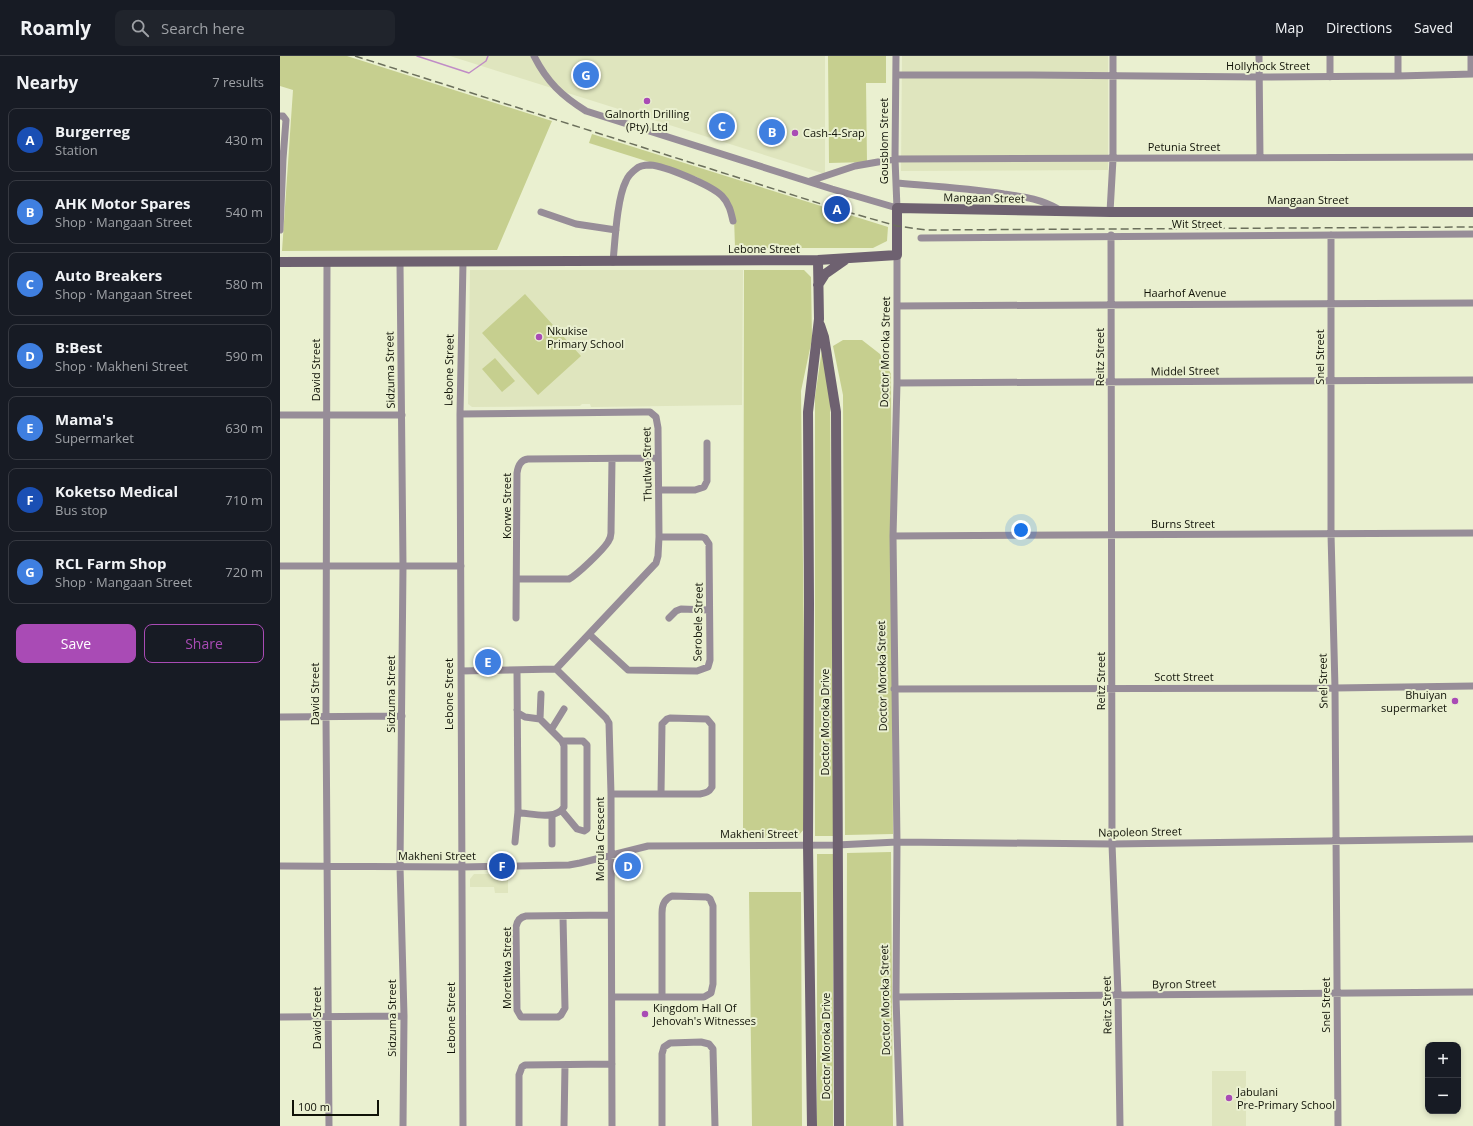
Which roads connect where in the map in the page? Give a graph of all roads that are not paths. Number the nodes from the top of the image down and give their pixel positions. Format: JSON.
{"nodes":[{"id":1,"x":534,"y":56,"type":"edge"},
{"id":2,"x":896,"y":56,"type":"edge"},
{"id":3,"x":1113,"y":56,"type":"edge"},
{"id":4,"x":1259,"y":56,"type":"edge"},
{"id":5,"x":1330,"y":56,"type":"edge"},
{"id":6,"x":1398,"y":56,"type":"edge"},
{"id":7,"x":1471,"y":56,"type":"edge"},
{"id":8,"x":1472,"y":74,"type":"edge"},
{"id":9,"x":896,"y":75,"type":"junction"},
{"id":10,"x":1113,"y":76,"type":"junction"},
{"id":11,"x":1398,"y":76,"type":"junction"},
{"id":12,"x":1260,"y":77,"type":"junction"},
{"id":13,"x":1330,"y":77,"type":"junction"},
{"id":14,"x":280,"y":116,"type":"edge"},
{"id":15,"x":282,"y":156,"type":"edge"},
{"id":16,"x":1260,"y":158,"type":"junction"},
{"id":17,"x":1473,"y":158,"type":"edge"},
{"id":18,"x":895,"y":159,"type":"junction"},
{"id":19,"x":1113,"y":159,"type":"junction"},
{"id":20,"x":810,"y":181,"type":"junction"},
{"id":21,"x":896,"y":183,"type":"junction"},
{"id":22,"x":897,"y":208,"type":"junction"},
{"id":23,"x":1061,"y":211,"type":"junction"},
{"id":24,"x":541,"y":212,"type":"dead end"},
{"id":25,"x":1110,"y":212,"type":"junction"},
{"id":26,"x":1473,"y":212,"type":"edge"},
{"id":27,"x":733,"y":221,"type":"dead end"},
{"id":28,"x":897,"y":226,"type":"joint"},
{"id":29,"x":280,"y":230,"type":"edge"},
{"id":30,"x":616,"y":230,"type":"junction"},
{"id":31,"x":1473,"y":234,"type":"edge"},
{"id":32,"x":1111,"y":235,"type":"junction"},
{"id":33,"x":1331,"y":235,"type":"junction"},
{"id":34,"x":921,"y":238,"type":"dead end"},
{"id":35,"x":897,"y":255,"type":"junction"},
{"id":36,"x":847,"y":259,"type":"junction"},
{"id":37,"x":818,"y":260,"type":"junction"},
{"id":38,"x":327,"y":261,"type":"junction"},
{"id":39,"x":280,"y":262,"type":"edge"},
{"id":40,"x":462,"y":262,"type":"junction"},
{"id":41,"x":613,"y":262,"type":"junction"},
{"id":42,"x":400,"y":263,"type":"junction"},
{"id":43,"x":818,"y":285,"type":"junction"},
{"id":44,"x":1473,"y":302,"type":"edge"},
{"id":45,"x":1331,"y":303,"type":"junction"},
{"id":46,"x":1111,"y":304,"type":"junction"},
{"id":47,"x":897,"y":306,"type":"junction"},
{"id":48,"x":819,"y":319,"type":"junction"},
{"id":49,"x":1473,"y":380,"type":"edge"},
{"id":50,"x":1331,"y":381,"type":"junction"},
{"id":51,"x":897,"y":383,"type":"junction"},
{"id":52,"x":1112,"y":383,"type":"junction"},
{"id":53,"x":460,"y":414,"type":"junction"},
{"id":54,"x":280,"y":415,"type":"edge"},
{"id":55,"x":327,"y":415,"type":"junction"},
{"id":56,"x":402,"y":415,"type":"junction"},
{"id":57,"x":707,"y":443,"type":"dead end"},
{"id":58,"x":658,"y":458,"type":"junction"},
{"id":59,"x":612,"y":459,"type":"junction"},
{"id":60,"x":659,"y":490,"type":"junction"},
{"id":61,"x":1331,"y":534,"type":"junction"},
{"id":62,"x":1473,"y":534,"type":"edge"},
{"id":63,"x":1112,"y":535,"type":"junction"},
{"id":64,"x":893,"y":536,"type":"junction"},
{"id":65,"x":659,"y":537,"type":"junction"},
{"id":66,"x":280,"y":566,"type":"edge"},
{"id":67,"x":326,"y":566,"type":"junction"},
{"id":68,"x":403,"y":566,"type":"junction"},
{"id":69,"x":461,"y":566,"type":"junction"},
{"id":70,"x":517,"y":579,"type":"junction"},
{"id":71,"x":709,"y":610,"type":"junction"},
{"id":72,"x":516,"y":618,"type":"dead end"},
{"id":73,"x":669,"y":618,"type":"dead end"},
{"id":74,"x":589,"y":634,"type":"junction"},
{"id":75,"x":556,"y":669,"type":"junction"},
{"id":76,"x":461,"y":671,"type":"junction"},
{"id":77,"x":516,"y":671,"type":"junction"},
{"id":78,"x":1473,"y":686,"type":"edge"},
{"id":79,"x":1335,"y":688,"type":"junction"},
{"id":80,"x":894,"y":689,"type":"junction"},
{"id":81,"x":1112,"y":689,"type":"junction"},
{"id":82,"x":541,"y":694,"type":"dead end"},
{"id":83,"x":517,"y":710,"type":"junction"},
{"id":84,"x":564,"y":710,"type":"dead end"},
{"id":85,"x":326,"y":716,"type":"junction"},
{"id":86,"x":402,"y":716,"type":"junction"},
{"id":87,"x":280,"y":717,"type":"edge"},
{"id":88,"x":540,"y":719,"type":"junction"},
{"id":89,"x":552,"y":730,"type":"junction"},
{"id":90,"x":562,"y":741,"type":"junction"},
{"id":91,"x":611,"y":794,"type":"junction"},
{"id":92,"x":661,"y":794,"type":"junction"},
{"id":93,"x":518,"y":811,"type":"junction"},
{"id":94,"x":562,"y":811,"type":"junction"},
{"id":95,"x":552,"y":815,"type":"junction"},
{"id":96,"x":1473,"y":839,"type":"edge"},
{"id":97,"x":1336,"y":840,"type":"junction"},
{"id":98,"x":515,"y":842,"type":"dead end"},
{"id":99,"x":897,"y":842,"type":"junction"},
{"id":100,"x":552,"y":844,"type":"dead end"},
{"id":101,"x":1112,"y":844,"type":"junction"},
{"id":102,"x":808,"y":845,"type":"junction"},
{"id":103,"x":837,"y":845,"type":"junction"},
{"id":104,"x":610,"y":855,"type":"junction"},
{"id":105,"x":280,"y":866,"type":"edge"},
{"id":106,"x":400,"y":866,"type":"junction"},
{"id":107,"x":328,"y":867,"type":"junction"},
{"id":108,"x":462,"y":867,"type":"junction"},
{"id":109,"x":611,"y":915,"type":"junction"},
{"id":110,"x":563,"y":917,"type":"junction"},
{"id":111,"x":1473,"y":992,"type":"edge"},
{"id":112,"x":1337,"y":993,"type":"junction"},
{"id":113,"x":1118,"y":995,"type":"junction"},
{"id":114,"x":662,"y":996,"type":"junction"},
{"id":115,"x":612,"y":997,"type":"junction"},
{"id":116,"x":896,"y":997,"type":"junction"},
{"id":117,"x":404,"y":1016,"type":"junction"},
{"id":118,"x":280,"y":1017,"type":"edge"},
{"id":119,"x":327,"y":1017,"type":"junction"},
{"id":120,"x":612,"y":1064,"type":"junction"},
{"id":121,"x":565,"y":1065,"type":"junction"},
{"id":122,"x":329,"y":1126,"type":"edge"},
{"id":123,"x":403,"y":1126,"type":"edge"},
{"id":124,"x":463,"y":1126,"type":"edge"},
{"id":125,"x":519,"y":1126,"type":"edge"},
{"id":126,"x":564,"y":1126,"type":"edge"},
{"id":127,"x":612,"y":1126,"type":"edge"},
{"id":128,"x":662,"y":1126,"type":"edge"},
{"id":129,"x":715,"y":1126,"type":"edge"},
{"id":130,"x":812,"y":1126,"type":"edge"},
{"id":131,"x":839,"y":1126,"type":"edge"},
{"id":132,"x":900,"y":1126,"type":"edge"},
{"id":133,"x":1120,"y":1126,"type":"edge"},
{"id":134,"x":1338,"y":1126,"type":"edge"}],
"edges":[{"from":1,"to":20,"type":"street","name":"Mangaan Street"},
{"from":2,"to":9,"type":"street","name":"Gousblom Street"},
{"from":3,"to":10,"type":"street"},
{"from":4,"to":12,"type":"street"},
{"from":5,"to":13,"type":"street"},
{"from":6,"to":11,"type":"street"},
{"from":7,"to":8,"type":"street"},
{"from":8,"to":11,"type":"street","name":"Hollyhock Street"},
{"from":9,"to":10,"type":"street","name":"Hollyhock Street"},
{"from":9,"to":18,"type":"street","name":"Gousblom Street"},
{"from":10,"to":12,"type":"street","name":"Hollyhock Street"},
{"from":10,"to":19,"type":"street"},
{"from":11,"to":13,"type":"street","name":"Hollyhock Street"},
{"from":12,"to":13,"type":"street","name":"Hollyhock Street"},
{"from":12,"to":16,"type":"street"},
{"from":14,"to":15,"type":"street"},
{"from":15,"to":29,"type":"street"},
{"from":16,"to":17,"type":"street","name":"Petunia Street"},
{"from":16,"to":19,"type":"street","name":"Petunia Street"},
{"from":18,"to":19,"type":"street","name":"Petunia Street"},
{"from":18,"to":20,"type":"street","name":"Petunia Street"},
{"from":18,"to":21,"type":"street","name":"Gousblom Street"},
{"from":19,"to":25,"type":"street"},
{"from":20,"to":22,"type":"street","name":"Mangaan Street"},
{"from":21,"to":22,"type":"street","name":"Gousblom Street"},
{"from":21,"to":23,"type":"street"},
{"from":22,"to":23,"type":"street","name":"Mangaan Street"},
{"from":22,"to":28,"type":"street","name":"Gousblom Street"},
{"from":23,"to":25,"type":"street","name":"Mangaan Street"},
{"from":24,"to":30,"type":"street"},
{"from":25,"to":26,"type":"street","name":"Mangaan Street"},
{"from":27,"to":30,"type":"street"},
{"from":28,"to":35,"type":"street","name":"Doctor Moroka Street"},
{"from":30,"to":41,"type":"street"},
{"from":31,"to":33,"type":"street","name":"Wit Street"},
{"from":32,"to":33,"type":"street","name":"Wit Street"},
{"from":32,"to":34,"type":"street","name":"Wit Street"},
{"from":32,"to":46,"type":"street","name":"Reitz Street"},
{"from":33,"to":45,"type":"street","name":"Snel Street"},
{"from":35,"to":36,"type":"street","name":"Lebone Street"},
{"from":35,"to":47,"type":"street","name":"Doctor Moroka Street"},
{"from":36,"to":37,"type":"street","name":"Lebone Street"},
{"from":36,"to":43,"type":"street"},
{"from":37,"to":41,"type":"street","name":"Lebone Street"},
{"from":37,"to":43,"type":"street","name":"Doctor Moroka Drive"},
{"from":38,"to":39,"type":"street","name":"Lebone Street"},
{"from":38,"to":42,"type":"street","name":"Lebone Street"},
{"from":38,"to":55,"type":"street","name":"David Street"},
{"from":40,"to":41,"type":"street","name":"Lebone Street"},
{"from":40,"to":42,"type":"street","name":"Lebone Street"},
{"from":40,"to":53,"type":"street","name":"Lebone Street"},
{"from":42,"to":56,"type":"street","name":"Sidzuma Street"},
{"from":43,"to":48,"type":"street","name":"Doctor Moroka Drive"},
{"from":44,"to":45,"type":"street","name":"Haarhof Avenue"},
{"from":45,"to":46,"type":"street","name":"Haarhof Avenue"},
{"from":45,"to":50,"type":"street","name":"Snel Street"},
{"from":46,"to":47,"type":"street","name":"Haarhof Avenue"},
{"from":46,"to":52,"type":"street","name":"Reitz Street"},
{"from":47,"to":51,"type":"street","name":"Doctor Moroka Street"},
{"from":48,"to":102,"type":"street","name":"Doctor Moroka Drive"},
{"from":48,"to":103,"type":"street","name":"Doctor Moroka Drive"},
{"from":49,"to":50,"type":"street","name":"Middel Street"},
{"from":50,"to":52,"type":"street","name":"Middel Street"},
{"from":50,"to":61,"type":"street","name":"Snel Street"},
{"from":51,"to":52,"type":"street","name":"Middel Street"},
{"from":51,"to":64,"type":"street","name":"Doctor Moroka Street"},
{"from":52,"to":63,"type":"street","name":"Reitz Street"},
{"from":53,"to":58,"type":"street","name":"Thutlwa Street"},
{"from":53,"to":69,"type":"street","name":"Lebone Street"},
{"from":54,"to":55,"type":"street"},
{"from":55,"to":56,"type":"street"},
{"from":55,"to":67,"type":"street","name":"David Street"},
{"from":56,"to":68,"type":"street","name":"Sidzuma Street"},
{"from":57,"to":60,"type":"street"},
{"from":58,"to":59,"type":"street","name":"Korwe Street"},
{"from":58,"to":60,"type":"street","name":"Thutlwa Street"},
{"from":59,"to":70,"type":"street"},
{"from":59,"to":70,"type":"street","name":"Korwe Street"},
{"from":60,"to":65,"type":"street","name":"Thutlwa Street"},
{"from":61,"to":62,"type":"street","name":"Burns Street"},
{"from":61,"to":63,"type":"street","name":"Burns Street"},
{"from":61,"to":79,"type":"street","name":"Snel Street"},
{"from":63,"to":64,"type":"street","name":"Burns Street"},
{"from":63,"to":81,"type":"street","name":"Reitz Street"},
{"from":64,"to":80,"type":"street","name":"Doctor Moroka Street"},
{"from":65,"to":71,"type":"street","name":"Serobele Street"},
{"from":65,"to":74,"type":"street","name":"Thutlwa Street"},
{"from":66,"to":67,"type":"street"},
{"from":67,"to":68,"type":"street"},
{"from":67,"to":85,"type":"street","name":"David Street"},
{"from":68,"to":69,"type":"street"},
{"from":68,"to":86,"type":"street","name":"Sidzuma Street"},
{"from":69,"to":76,"type":"street","name":"Lebone Street"},
{"from":70,"to":72,"type":"street","name":"Korwe Street"},
{"from":71,"to":73,"type":"street"},
{"from":71,"to":74,"type":"street","name":"Serobele Street"},
{"from":74,"to":75,"type":"street","name":"Thutlwa Street"},
{"from":75,"to":77,"type":"street"},
{"from":75,"to":91,"type":"street","name":"Morula Crescent"},
{"from":76,"to":77,"type":"street"},
{"from":76,"to":108,"type":"street","name":"Lebone Street"},
{"from":77,"to":83,"type":"street"},
{"from":78,"to":79,"type":"street","name":"Scott Street"},
{"from":79,"to":81,"type":"street","name":"Scott Street"},
{"from":79,"to":97,"type":"street","name":"Snel Street"},
{"from":80,"to":81,"type":"street","name":"Scott Street"},
{"from":80,"to":99,"type":"street","name":"Doctor Moroka Street"},
{"from":81,"to":101,"type":"street","name":"Reitz Street"},
{"from":82,"to":88,"type":"street"},
{"from":83,"to":88,"type":"street"},
{"from":83,"to":93,"type":"street"},
{"from":84,"to":89,"type":"street"},
{"from":85,"to":86,"type":"street"},
{"from":85,"to":87,"type":"street"},
{"from":85,"to":107,"type":"street","name":"David Street"},
{"from":86,"to":106,"type":"street","name":"Sidzuma Street"},
{"from":88,"to":89,"type":"street"},
{"from":89,"to":90,"type":"street"},
{"from":90,"to":94,"type":"street"},
{"from":90,"to":94,"type":"street"},
{"from":91,"to":92,"type":"street"},
{"from":91,"to":104,"type":"street","name":"Morula Crescent"},
{"from":92,"to":92,"type":"street"},
{"from":93,"to":95,"type":"street"},
{"from":93,"to":98,"type":"street"},
{"from":94,"to":95,"type":"street"},
{"from":95,"to":100,"type":"street"},
{"from":96,"to":97,"type":"street","name":"Napoleon Street"},
{"from":97,"to":101,"type":"street","name":"Napoleon Street"},
{"from":97,"to":112,"type":"street","name":"Snel Street"},
{"from":99,"to":101,"type":"street","name":"Napoleon Street"},
{"from":99,"to":103,"type":"street","name":"Napoleon Street"},
{"from":99,"to":116,"type":"street","name":"Doctor Moroka Street"},
{"from":101,"to":113,"type":"street","name":"Reitz Street"},
{"from":102,"to":103,"type":"street","name":"Napoleon Street"},
{"from":102,"to":104,"type":"street","name":"Makheni Street"},
{"from":102,"to":130,"type":"street","name":"Doctor Moroka Drive"},
{"from":103,"to":131,"type":"street","name":"Doctor Moroka Drive"},
{"from":104,"to":108,"type":"street","name":"Makheni Street"},
{"from":104,"to":109,"type":"street","name":"Morula Crescent"},
{"from":105,"to":107,"type":"street","name":"Makheni Street"},
{"from":106,"to":107,"type":"street","name":"Makheni Street"},
{"from":106,"to":108,"type":"street","name":"Makheni Street"},
{"from":106,"to":117,"type":"street","name":"Sidzuma Street"},
{"from":107,"to":119,"type":"street","name":"David Street"},
{"from":108,"to":124,"type":"street","name":"Lebone Street"},
{"from":109,"to":110,"type":"street","name":"Moretlwa Street"},
{"from":109,"to":115,"type":"street","name":"Morula Crescent"},
{"from":110,"to":110,"type":"street","name":"Moretlwa Street"},
{"from":111,"to":112,"type":"street","name":"Byron Street"},
{"from":112,"to":113,"type":"street","name":"Byron Street"},
{"from":112,"to":134,"type":"street","name":"Snel Street"},
{"from":113,"to":116,"type":"street","name":"Byron Street"},
{"from":113,"to":133,"type":"street","name":"Reitz Street"},
{"from":114,"to":114,"type":"street"},
{"from":114,"to":115,"type":"street"},
{"from":115,"to":120,"type":"street","name":"Morula Crescent"},
{"from":116,"to":132,"type":"street","name":"Doctor Moroka Street"},
{"from":117,"to":119,"type":"street"},
{"from":117,"to":123,"type":"street","name":"Sidzuma Street"},
{"from":118,"to":119,"type":"street"},
{"from":119,"to":122,"type":"street","name":"David Street"},
{"from":120,"to":121,"type":"street"},
{"from":120,"to":127,"type":"street","name":"Morula Crescent"},
{"from":121,"to":125,"type":"street"},
{"from":121,"to":126,"type":"street"},
{"from":128,"to":129,"type":"street"}]}
